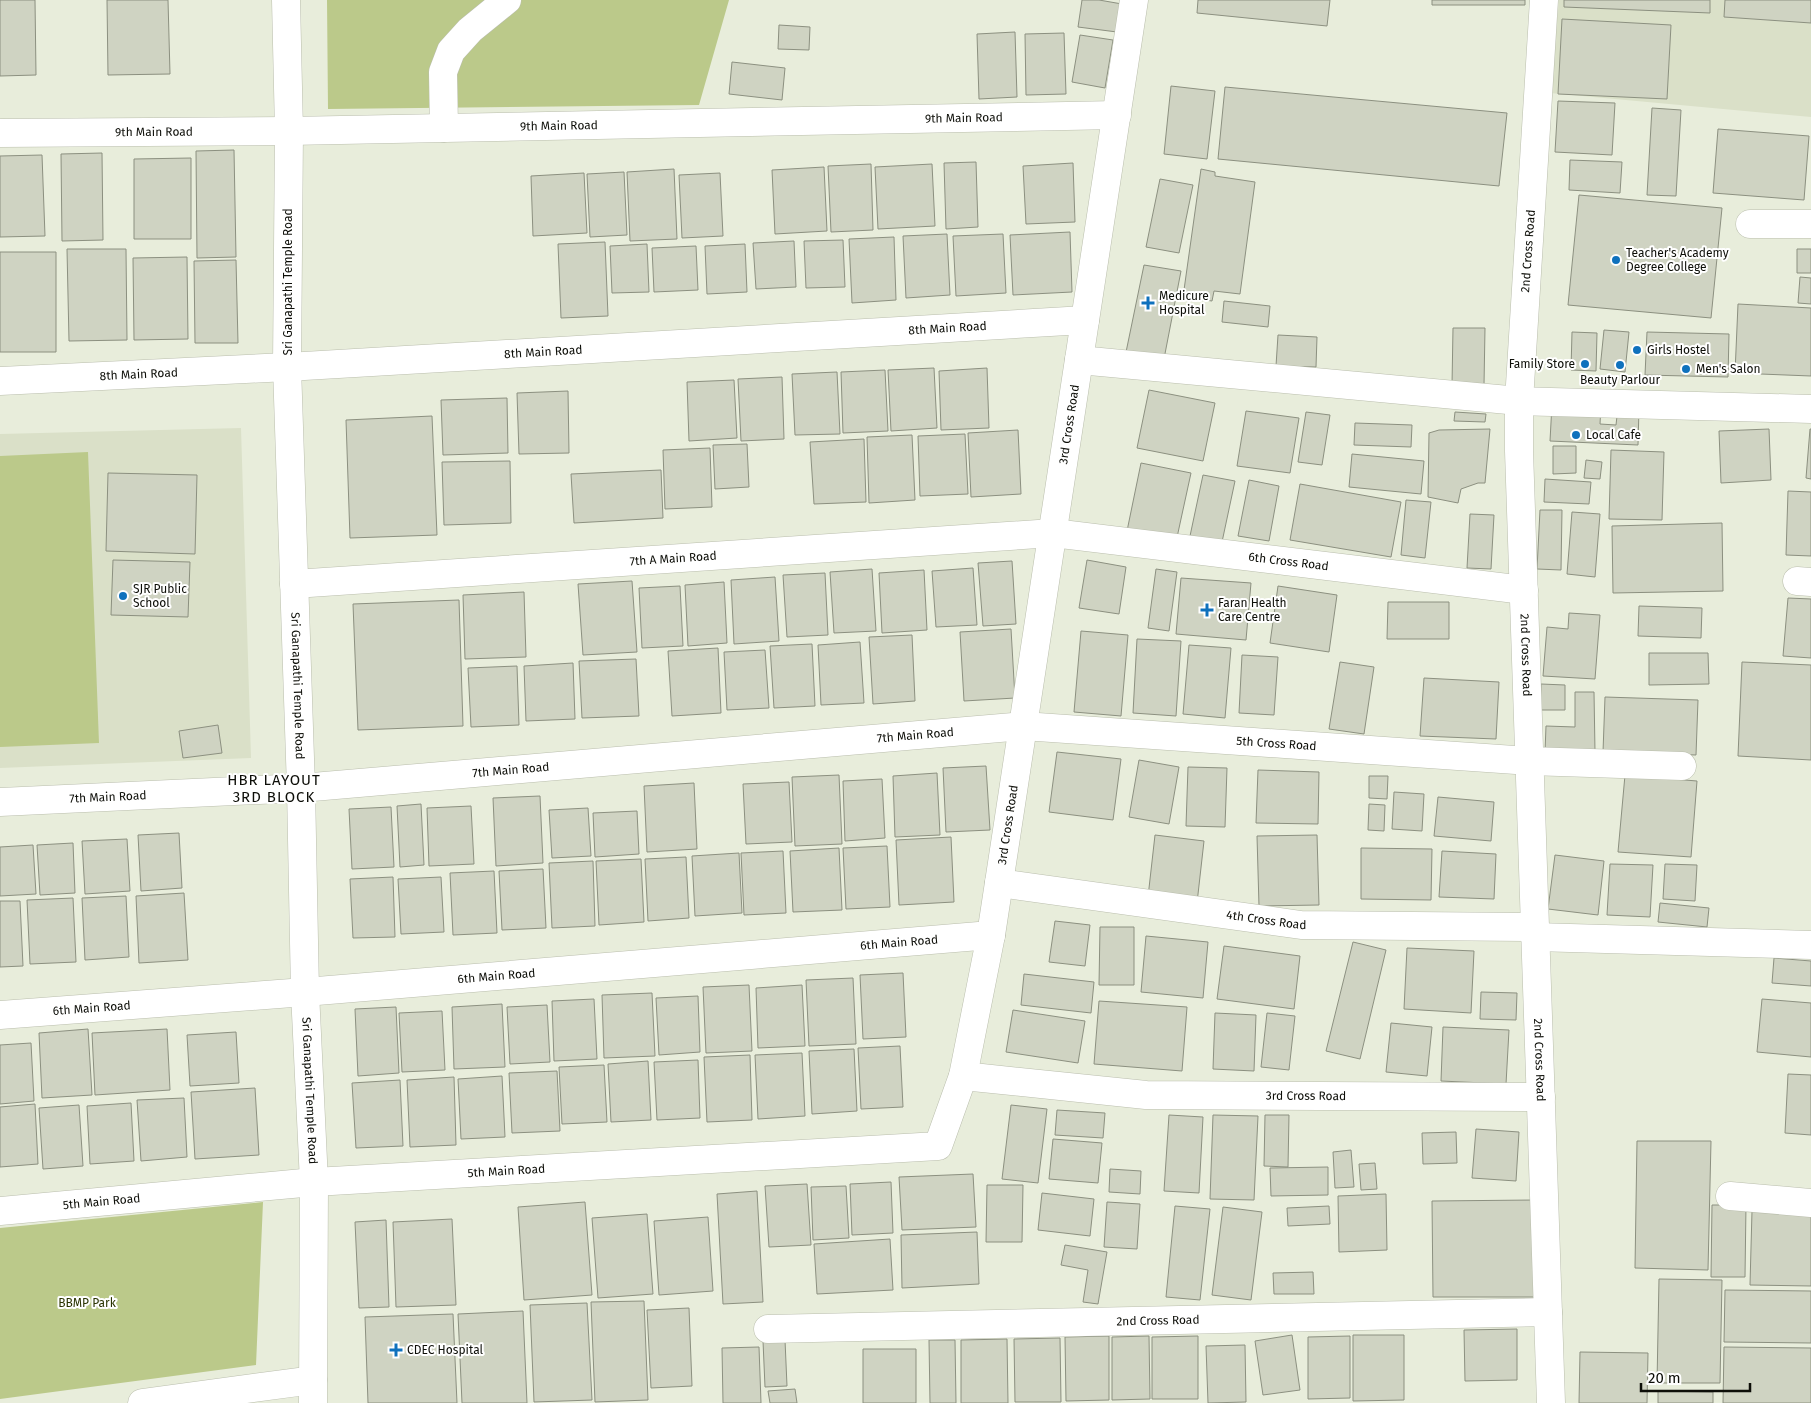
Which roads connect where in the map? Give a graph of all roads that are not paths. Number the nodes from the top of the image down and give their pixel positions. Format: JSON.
{"nodes":[{"id":1,"x":286,"y":0,"type":"edge"},
{"id":2,"x":507,"y":0,"type":"edge"},
{"id":3,"x":1134,"y":0,"type":"edge"},
{"id":4,"x":1544,"y":0,"type":"edge"},
{"id":5,"x":1117,"y":115,"type":"junction"},
{"id":6,"x":444,"y":128,"type":"junction"},
{"id":7,"x":289,"y":131,"type":"junction"},
{"id":8,"x":0,"y":133,"type":"edge"},
{"id":9,"x":1750,"y":224,"type":"dead end"},
{"id":10,"x":1811,"y":224,"type":"edge"},
{"id":11,"x":1085,"y":320,"type":"junction"},
{"id":12,"x":1079,"y":360,"type":"junction"},
{"id":13,"x":287,"y":367,"type":"junction"},
{"id":14,"x":0,"y":381,"type":"edge"},
{"id":15,"x":1519,"y":401,"type":"junction"},
{"id":16,"x":1811,"y":408,"type":"edge"},
{"id":17,"x":1052,"y":533,"type":"junction"},
{"id":18,"x":294,"y":584,"type":"junction"},
{"id":19,"x":1524,"y":590,"type":"junction"},
{"id":20,"x":1023,"y":726,"type":"junction"},
{"id":21,"x":1529,"y":761,"type":"junction"},
{"id":22,"x":1682,"y":766,"type":"dead end"},
{"id":23,"x":301,"y":788,"type":"junction"},
{"id":24,"x":0,"y":802,"type":"edge"},
{"id":25,"x":999,"y":883,"type":"junction"},
{"id":26,"x":1535,"y":932,"type":"junction"},
{"id":27,"x":991,"y":935,"type":"junction"},
{"id":28,"x":1811,"y":945,"type":"edge"},
{"id":29,"x":305,"y":992,"type":"junction"},
{"id":30,"x":0,"y":1015,"type":"edge"},
{"id":31,"x":963,"y":1076,"type":"junction"},
{"id":32,"x":1541,"y":1096,"type":"junction"},
{"id":33,"x":314,"y":1182,"type":"junction"},
{"id":34,"x":1730,"y":1196,"type":"dead end"},
{"id":35,"x":1811,"y":1203,"type":"edge"},
{"id":36,"x":0,"y":1211,"type":"edge"},
{"id":37,"x":1548,"y":1312,"type":"junction"},
{"id":38,"x":768,"y":1329,"type":"dead end"},
{"id":39,"x":313,"y":1392,"type":"edge"},
{"id":40,"x":142,"y":1403,"type":"edge"},
{"id":41,"x":1551,"y":1403,"type":"edge"}],
"edges":[{"from":1,"to":7,"type":"street","name":"Sri Ganapathi Temple Road"},
{"from":2,"to":6,"type":"street"},
{"from":3,"to":5,"type":"street","name":"3rd Cross Road"},
{"from":4,"to":15,"type":"street","name":"2nd Cross Road"},
{"from":5,"to":6,"type":"street","name":"9th Main Road"},
{"from":5,"to":11,"type":"street","name":"3rd Cross Road"},
{"from":6,"to":7,"type":"street","name":"9th Main Road"},
{"from":7,"to":8,"type":"street","name":"9th Main Road"},
{"from":7,"to":13,"type":"street","name":"Sri Ganapathi Temple Road"},
{"from":9,"to":10,"type":"street"},
{"from":11,"to":12,"type":"street","name":"3rd Cross Road"},
{"from":11,"to":13,"type":"street","name":"8th Main Road"},
{"from":12,"to":15,"type":"street"},
{"from":12,"to":17,"type":"street","name":"3rd Cross Road"},
{"from":13,"to":14,"type":"street","name":"8th Main Road"},
{"from":13,"to":18,"type":"street","name":"Sri Ganapathi Temple Road"},
{"from":15,"to":16,"type":"street"},
{"from":15,"to":19,"type":"street","name":"2nd Cross Road"},
{"from":17,"to":18,"type":"street","name":"7th A Main Road"},
{"from":17,"to":19,"type":"street","name":"6th Cross Road"},
{"from":17,"to":20,"type":"street","name":"3rd Cross Road"},
{"from":18,"to":23,"type":"street","name":"Sri Ganapathi Temple Road"},
{"from":19,"to":21,"type":"street","name":"2nd Cross Road"},
{"from":20,"to":21,"type":"street","name":"5th Cross Road"},
{"from":20,"to":23,"type":"street","name":"7th Main Road"},
{"from":20,"to":25,"type":"street","name":"3rd Cross Road"},
{"from":21,"to":22,"type":"street","name":"5th Cross Road"},
{"from":21,"to":26,"type":"street","name":"2nd Cross Road"},
{"from":23,"to":24,"type":"street","name":"7th Main Road"},
{"from":23,"to":29,"type":"street","name":"Sri Ganapathi Temple Road"},
{"from":25,"to":26,"type":"street","name":"4th Cross Road"},
{"from":25,"to":27,"type":"street","name":"3rd Cross Road"},
{"from":26,"to":28,"type":"street","name":"4th Cross Road"},
{"from":26,"to":32,"type":"street","name":"2nd Cross Road"},
{"from":27,"to":29,"type":"street","name":"6th Main Road"},
{"from":27,"to":31,"type":"street","name":"3rd Cross Road"},
{"from":29,"to":30,"type":"street","name":"6th Main Road"},
{"from":29,"to":33,"type":"street","name":"Sri Ganapathi Temple Road"},
{"from":31,"to":32,"type":"street","name":"3rd Cross Road"},
{"from":31,"to":33,"type":"street","name":"5th Main Road"},
{"from":32,"to":37,"type":"street","name":"2nd Cross Road"},
{"from":33,"to":36,"type":"street","name":"5th Main Road"},
{"from":33,"to":39,"type":"street","name":"Sri Ganapathi Temple Road"},
{"from":34,"to":35,"type":"street"},
{"from":37,"to":38,"type":"street","name":"2nd Cross Road"},
{"from":37,"to":41,"type":"street","name":"2nd Cross Road"},
{"from":39,"to":40,"type":"street"}]}
